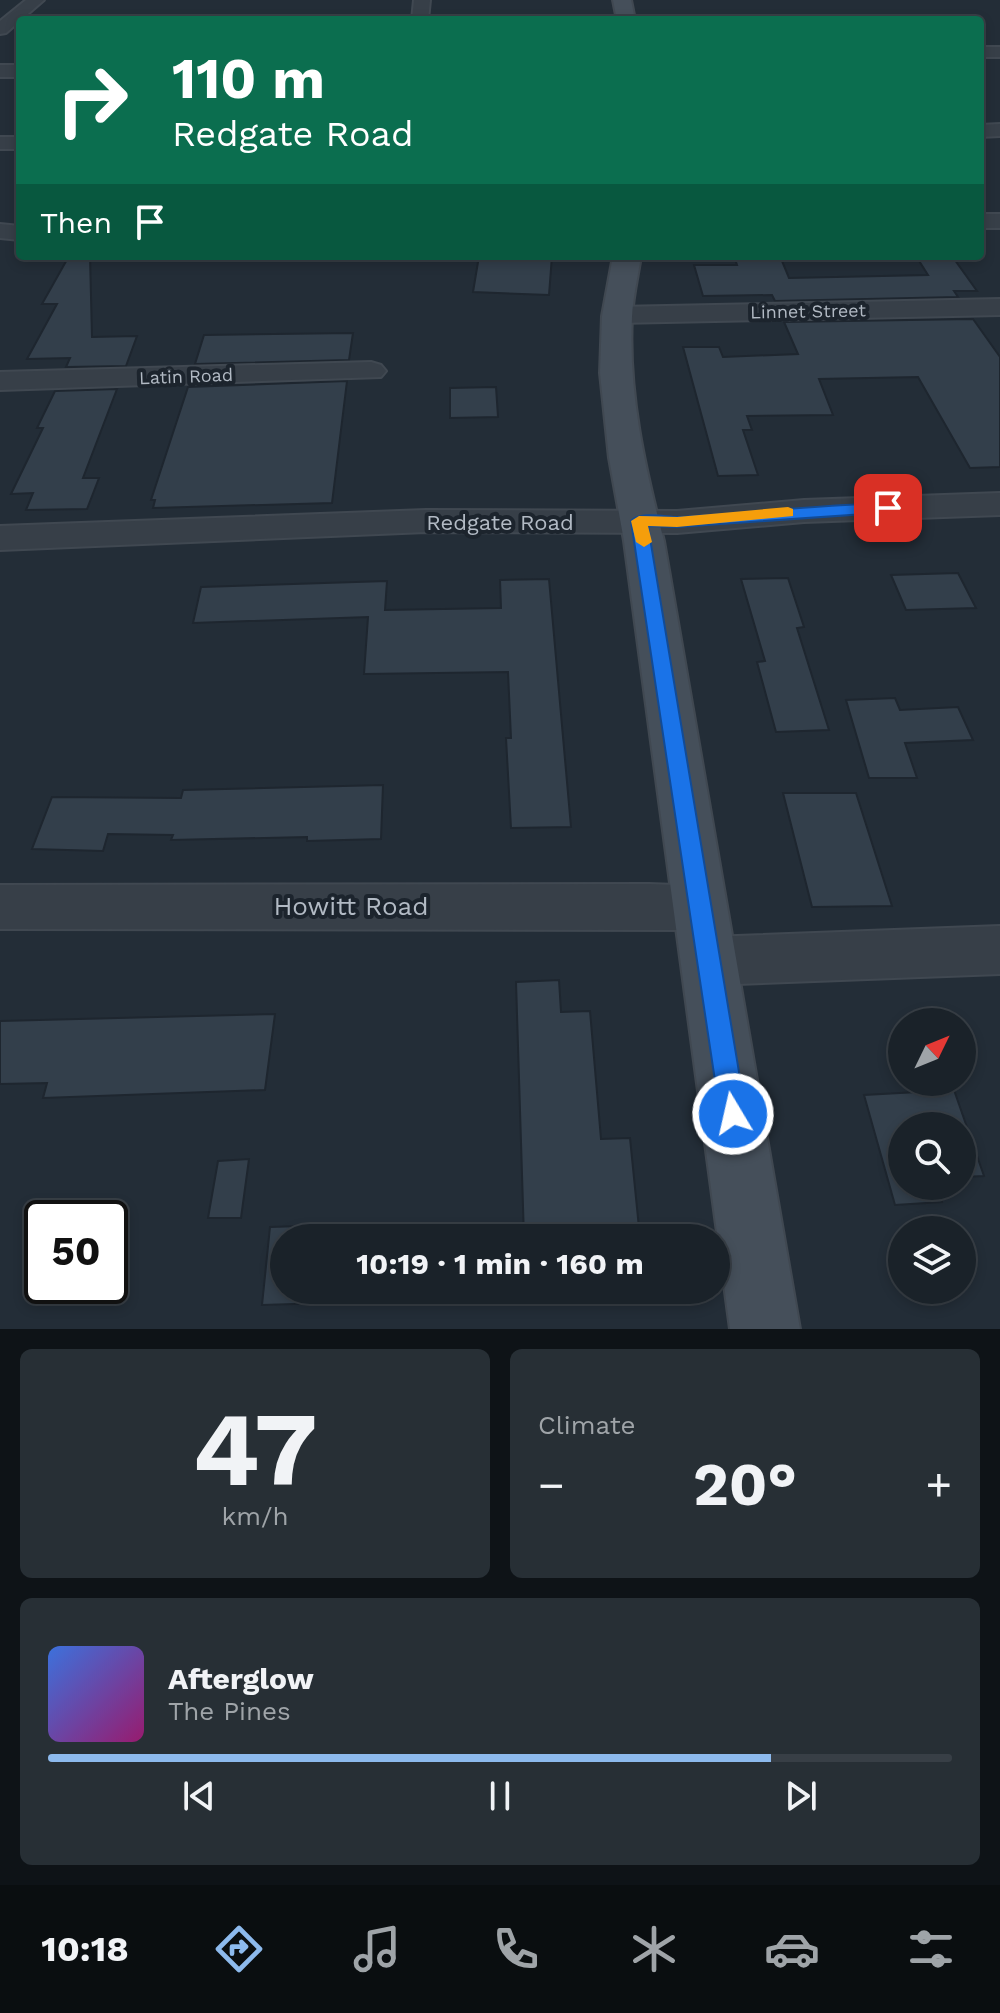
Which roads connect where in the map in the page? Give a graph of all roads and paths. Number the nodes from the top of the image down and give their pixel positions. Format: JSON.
{"nodes":[{"id":1,"x":36,"y":0,"type":"edge"},
{"id":2,"x":16,"y":16,"type":"edge"},
{"id":3,"x":16,"y":16,"type":"edge"},
{"id":4,"x":0,"y":29,"type":"edge"},
{"id":5,"x":626,"y":260,"type":"edge"},
{"id":6,"x":1000,"y":307,"type":"edge"},
{"id":7,"x":617,"y":315,"type":"junction"},
{"id":8,"x":371,"y":371,"type":"dead end"},
{"id":9,"x":0,"y":381,"type":"edge"},
{"id":10,"x":1000,"y":504,"type":"edge"},
{"id":11,"x":639,"y":521,"type":"junction"},
{"id":12,"x":0,"y":538,"type":"edge"},
{"id":13,"x":0,"y":907,"type":"edge"},
{"id":14,"x":702,"y":908,"type":"junction"},
{"id":15,"x":1000,"y":950,"type":"edge"},
{"id":16,"x":710,"y":961,"type":"junction"},
{"id":17,"x":765,"y":1329,"type":"edge"}],
"edges":[{"from":1,"to":2,"type":"street"},
{"from":3,"to":4,"type":"street"},
{"from":5,"to":7,"type":"main road"},
{"from":6,"to":7,"type":"street","name":"Linnet Street"},
{"from":7,"to":11,"type":"main road"},
{"from":8,"to":9,"type":"street","name":"Latin Road"},
{"from":10,"to":11,"type":"street","name":"Redgate Road"},
{"from":11,"to":12,"type":"street","name":"Redgate Road"},
{"from":11,"to":14,"type":"main road"},
{"from":13,"to":14,"type":"street","name":"Howitt Road"},
{"from":14,"to":16,"type":"main road"},
{"from":15,"to":16,"type":"street"},
{"from":16,"to":17,"type":"main road"}]}
